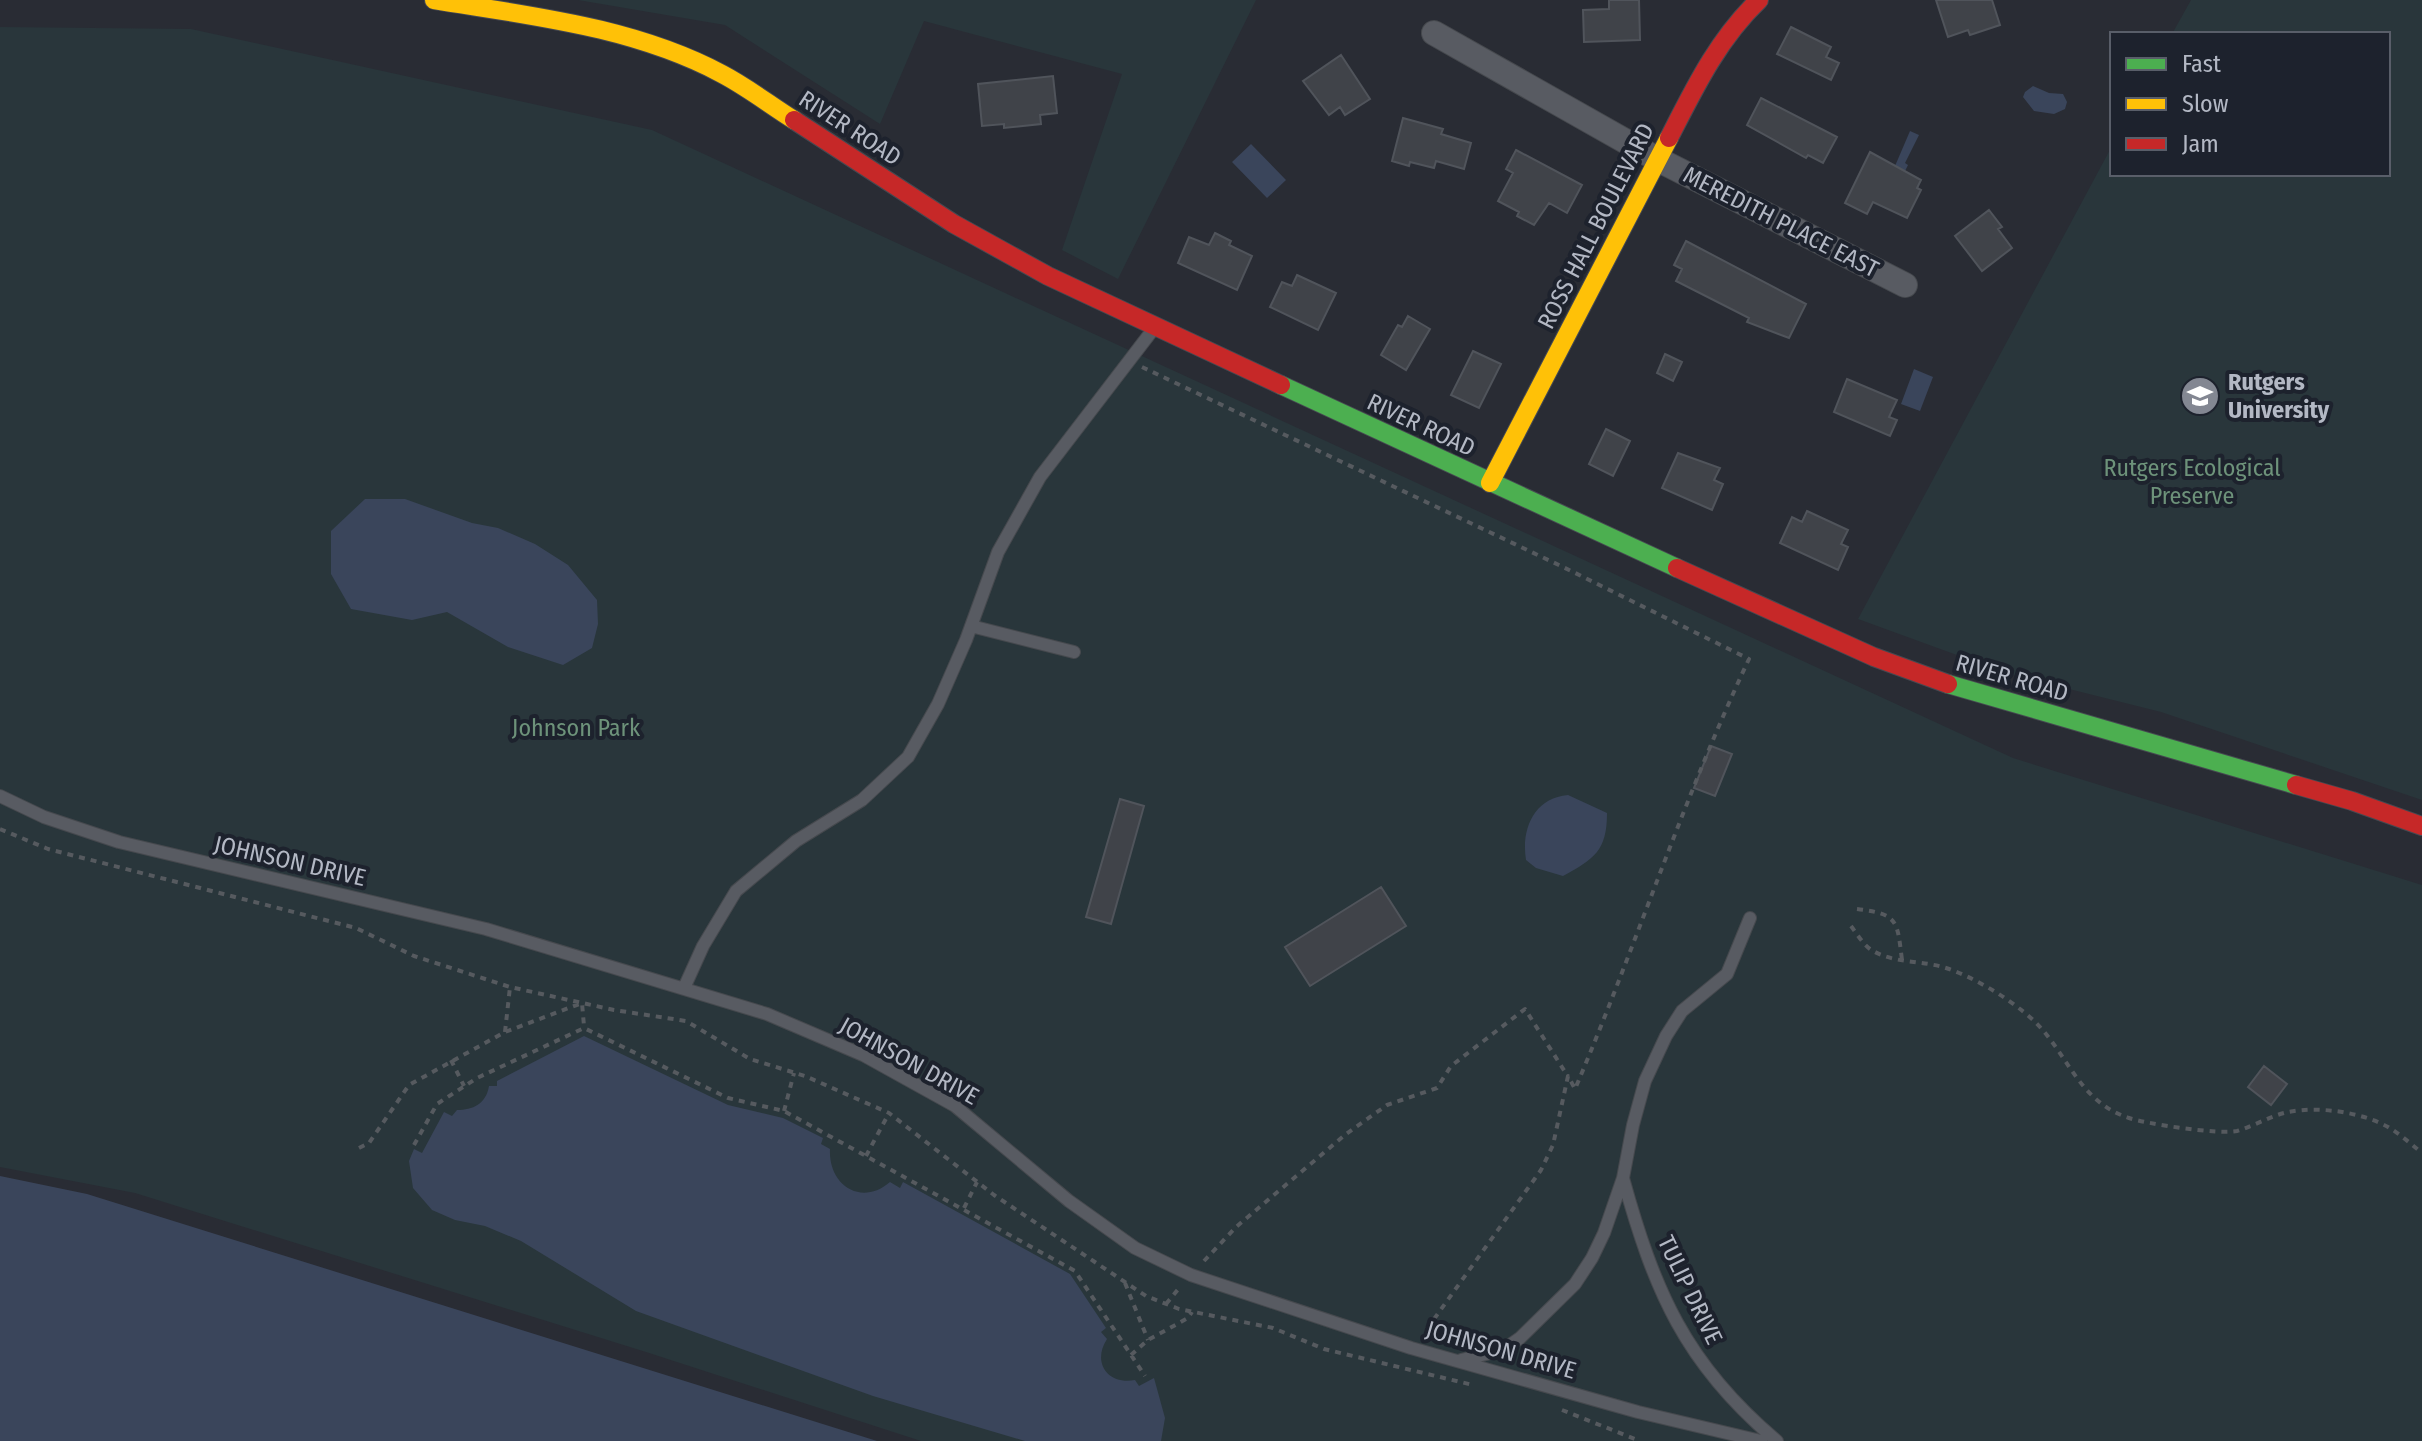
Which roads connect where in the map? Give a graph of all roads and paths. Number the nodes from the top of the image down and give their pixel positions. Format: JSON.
{"nodes":[{"id":1,"x":434,"y":0,"type":"edge"},
{"id":2,"x":1759,"y":0,"type":"edge"},
{"id":3,"x":1434,"y":33,"type":"dead end"},
{"id":4,"x":1657,"y":159,"type":"junction"},
{"id":5,"x":1905,"y":285,"type":"dead end"},
{"id":6,"x":1155,"y":327,"type":"junction"},
{"id":7,"x":1129,"y":361,"type":"junction"},
{"id":8,"x":1490,"y":483,"type":"junction"},
{"id":9,"x":971,"y":626,"type":"junction"},
{"id":10,"x":1074,"y":652,"type":"dead end"},
{"id":11,"x":0,"y":796,"type":"edge"},
{"id":12,"x":2422,"y":826,"type":"edge"},
{"id":13,"x":0,"y":829,"type":"edge"},
{"id":14,"x":1857,"y":909,"type":"dead end"},
{"id":15,"x":1750,"y":918,"type":"dead end"},
{"id":16,"x":1851,"y":926,"type":"dead end"},
{"id":17,"x":1902,"y":960,"type":"junction"},
{"id":18,"x":510,"y":987,"type":"junction"},
{"id":19,"x":684,"y":988,"type":"junction"},
{"id":20,"x":582,"y":1003,"type":"junction"},
{"id":21,"x":584,"y":1028,"type":"junction"},
{"id":22,"x":505,"y":1032,"type":"junction"},
{"id":23,"x":451,"y":1060,"type":"junction"},
{"id":24,"x":794,"y":1073,"type":"junction"},
{"id":25,"x":1568,"y":1076,"type":"junction"},
{"id":26,"x":464,"y":1086,"type":"junction"},
{"id":27,"x":784,"y":1111,"type":"junction"},
{"id":28,"x":889,"y":1113,"type":"junction"},
{"id":29,"x":414,"y":1145,"type":"dead end"},
{"id":30,"x":359,"y":1148,"type":"dead end"},
{"id":31,"x":2422,"y":1153,"type":"edge"},
{"id":32,"x":866,"y":1156,"type":"junction"},
{"id":33,"x":1623,"y":1178,"type":"junction"},
{"id":34,"x":977,"y":1182,"type":"junction"},
{"id":35,"x":964,"y":1209,"type":"junction"},
{"id":36,"x":1199,"y":1266,"type":"dead end"},
{"id":37,"x":1124,"y":1281,"type":"junction"},
{"id":38,"x":1182,"y":1286,"type":"dead end"},
{"id":39,"x":1166,"y":1304,"type":"junction"},
{"id":40,"x":1192,"y":1312,"type":"junction"},
{"id":41,"x":1148,"y":1340,"type":"junction"},
{"id":42,"x":1411,"y":1348,"type":"junction"},
{"id":43,"x":1131,"y":1355,"type":"junction"},
{"id":44,"x":1458,"y":1361,"type":"junction"},
{"id":45,"x":1395,"y":1366,"type":"junction"},
{"id":46,"x":1145,"y":1376,"type":"dead end"},
{"id":47,"x":1483,"y":1388,"type":"dead end"},
{"id":48,"x":1554,"y":1407,"type":"dead end"},
{"id":49,"x":1640,"y":1441,"type":"edge"},
{"id":50,"x":1761,"y":1441,"type":"edge"},
{"id":51,"x":1777,"y":1441,"type":"edge"}],
"edges":[{"from":1,"to":6,"type":"street","name":"RIVER ROAD"},
{"from":2,"to":4,"type":"street","name":"ROSS HALL BOULEVARD"},
{"from":3,"to":4,"type":"street","name":"MEREDITH PLACE EAST"},
{"from":4,"to":5,"type":"street","name":"MEREDITH PLACE EAST"},
{"from":4,"to":8,"type":"street","name":"ROSS HALL BOULEVARD"},
{"from":6,"to":7,"type":"lane"},
{"from":6,"to":8,"type":"street","name":"RIVER ROAD"},
{"from":7,"to":9,"type":"lane"},
{"from":7,"to":25,"type":"path"},
{"from":8,"to":12,"type":"street","name":"RIVER ROAD"},
{"from":9,"to":10,"type":"lane"},
{"from":9,"to":19,"type":"lane"},
{"from":11,"to":19,"type":"lane","name":"JOHNSON DRIVE"},
{"from":13,"to":18,"type":"path"},
{"from":14,"to":17,"type":"path"},
{"from":15,"to":33,"type":"lane","name":"TULIP DRIVE"},
{"from":16,"to":17,"type":"path"},
{"from":17,"to":31,"type":"path"},
{"from":18,"to":20,"type":"path"},
{"from":18,"to":22,"type":"path"},
{"from":19,"to":42,"type":"lane","name":"JOHNSON DRIVE"},
{"from":20,"to":21,"type":"path"},
{"from":20,"to":22,"type":"path"},
{"from":20,"to":24,"type":"path"},
{"from":21,"to":26,"type":"path"},
{"from":21,"to":27,"type":"path"},
{"from":22,"to":23,"type":"path"},
{"from":23,"to":26,"type":"path"},
{"from":23,"to":30,"type":"path"},
{"from":24,"to":27,"type":"path"},
{"from":24,"to":28,"type":"path"},
{"from":25,"to":36,"type":"path"},
{"from":25,"to":42,"type":"path"},
{"from":26,"to":29,"type":"path"},
{"from":27,"to":32,"type":"path"},
{"from":28,"to":32,"type":"path"},
{"from":28,"to":34,"type":"path"},
{"from":32,"to":35,"type":"path"},
{"from":33,"to":44,"type":"lane","name":"TULIP DRIVE"},
{"from":33,"to":51,"type":"lane","name":"TULIP DRIVE"},
{"from":34,"to":35,"type":"path"},
{"from":34,"to":37,"type":"path"},
{"from":35,"to":43,"type":"path"},
{"from":37,"to":39,"type":"path"},
{"from":37,"to":41,"type":"path"},
{"from":38,"to":39,"type":"path"},
{"from":39,"to":40,"type":"path"},
{"from":40,"to":41,"type":"path"},
{"from":40,"to":45,"type":"path"},
{"from":41,"to":43,"type":"path"},
{"from":42,"to":44,"type":"lane","name":"JOHNSON DRIVE"},
{"from":42,"to":45,"type":"path"},
{"from":43,"to":46,"type":"path"},
{"from":44,"to":50,"type":"lane","name":"JOHNSON DRIVE"},
{"from":45,"to":47,"type":"path"},
{"from":48,"to":49,"type":"path"}]}
